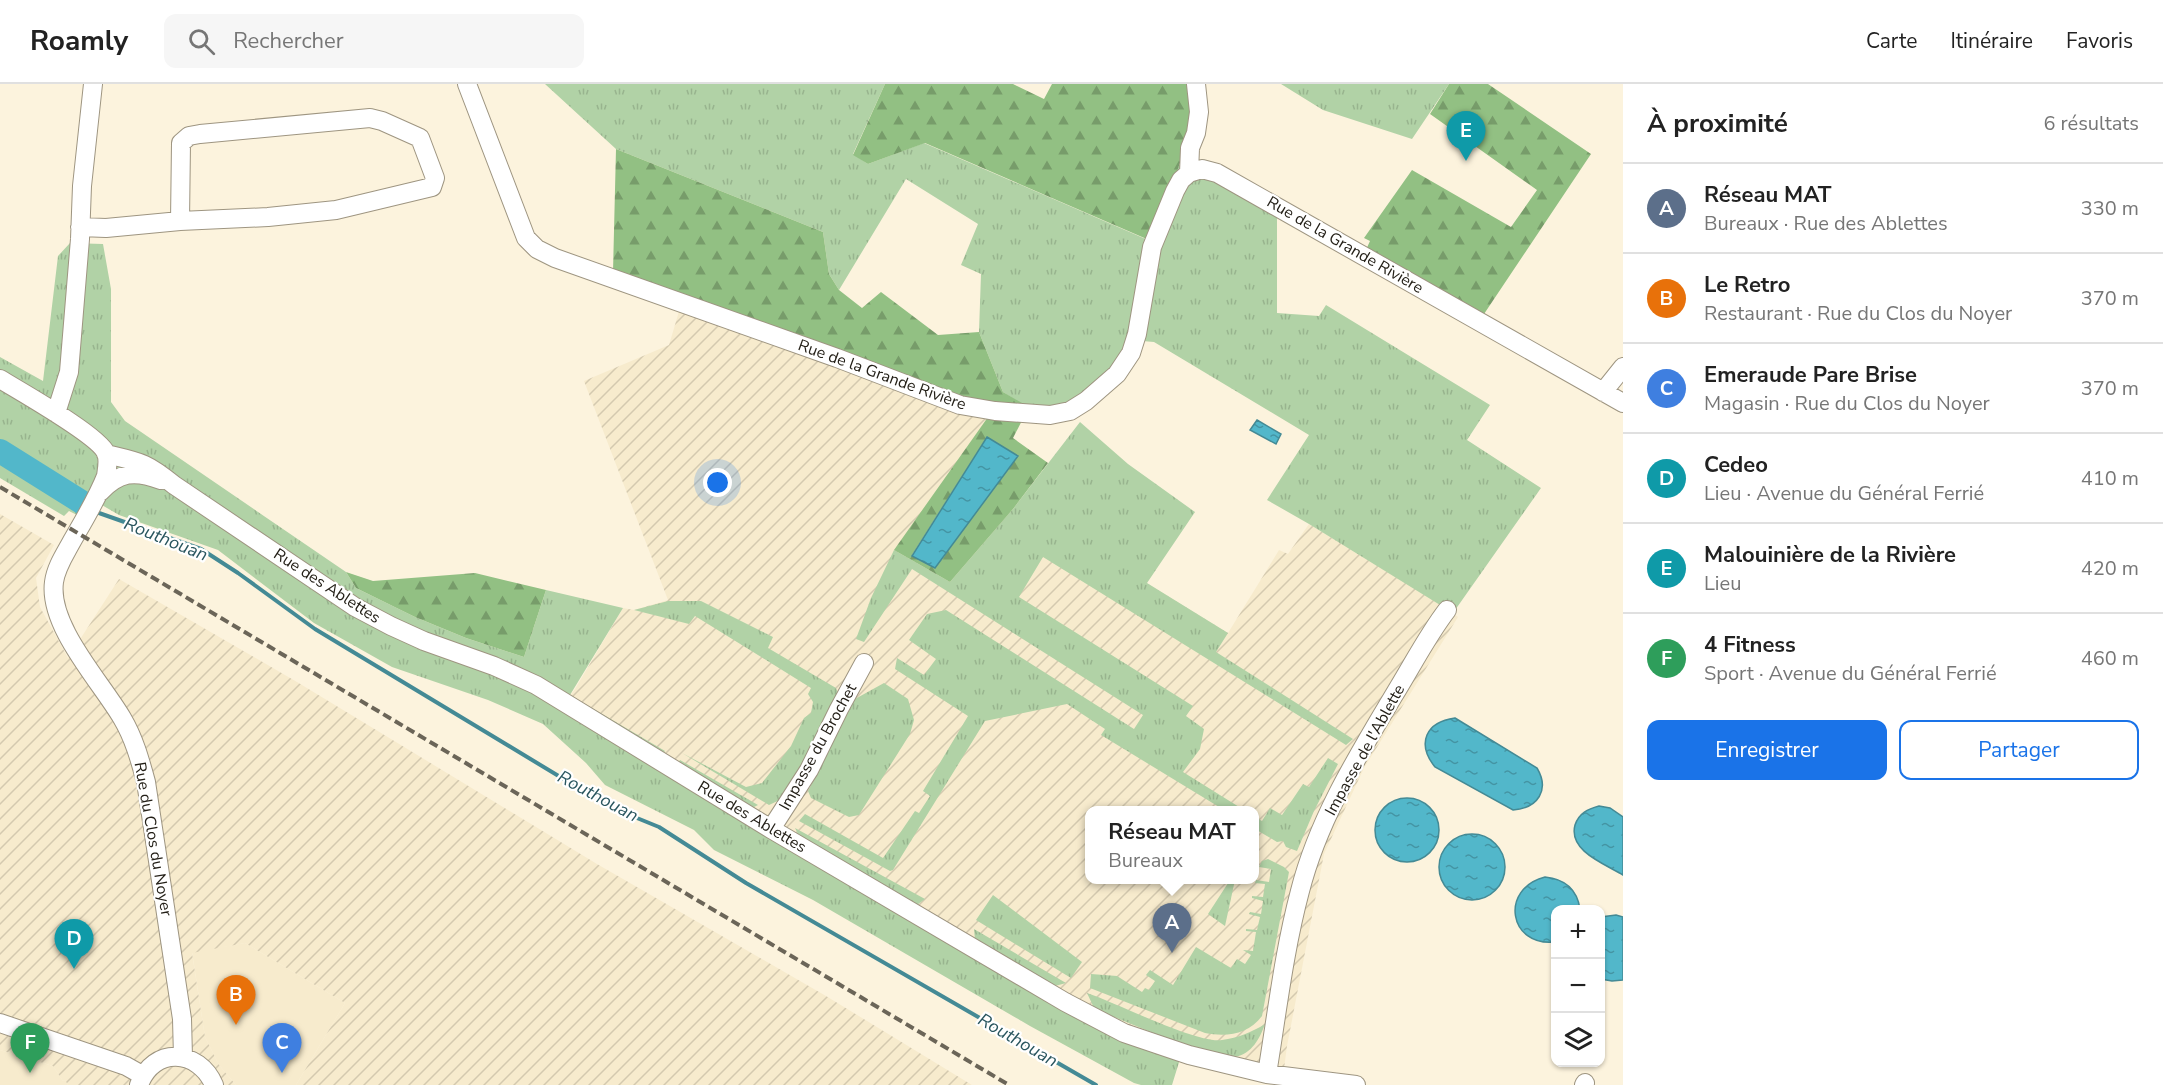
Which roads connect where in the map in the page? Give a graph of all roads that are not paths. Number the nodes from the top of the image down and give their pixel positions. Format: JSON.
{"nodes":[{"id":1,"x":93,"y":84,"type":"edge"},
{"id":2,"x":467,"y":84,"type":"edge"},
{"id":3,"x":1196,"y":84,"type":"edge"},
{"id":4,"x":1189,"y":173,"type":"junction"},
{"id":5,"x":180,"y":220,"type":"junction"},
{"id":6,"x":80,"y":227,"type":"junction"},
{"id":7,"x":1623,"y":367,"type":"edge"},
{"id":8,"x":0,"y":380,"type":"edge"},
{"id":9,"x":1603,"y":392,"type":"junction"},
{"id":10,"x":1623,"y":403,"type":"edge"},
{"id":11,"x":56,"y":413,"type":"junction"},
{"id":12,"x":106,"y":454,"type":"junction"},
{"id":13,"x":174,"y":485,"type":"junction"},
{"id":14,"x":98,"y":494,"type":"junction"},
{"id":15,"x":1447,"y":610,"type":"dead end"},
{"id":16,"x":864,"y":663,"type":"dead end"},
{"id":17,"x":771,"y":829,"type":"junction"},
{"id":18,"x":0,"y":1023,"type":"edge"},
{"id":19,"x":183,"y":1057,"type":"junction"},
{"id":20,"x":1267,"y":1074,"type":"junction"},
{"id":21,"x":140,"y":1080,"type":"edge"},
{"id":22,"x":214,"y":1085,"type":"edge"},
{"id":23,"x":1356,"y":1085,"type":"edge"}],
"edges":[{"from":1,"to":6,"type":"street"},
{"from":2,"to":4,"type":"street","name":"Rue de la Grande Rivière"},
{"from":3,"to":4,"type":"street"},
{"from":4,"to":9,"type":"street","name":"Rue de la Grande Rivière"},
{"from":5,"to":5,"type":"street"},
{"from":5,"to":6,"type":"street"},
{"from":6,"to":11,"type":"street"},
{"from":7,"to":9,"type":"street"},
{"from":8,"to":11,"type":"street"},
{"from":9,"to":10,"type":"street","name":"Rue de la Grande Rivière"},
{"from":11,"to":12,"type":"street"},
{"from":12,"to":13,"type":"street","name":"Rue des Ablettes"},
{"from":12,"to":14,"type":"street"},
{"from":13,"to":14,"type":"street","name":"Rue des Ablettes"},
{"from":13,"to":17,"type":"street","name":"Rue des Ablettes"},
{"from":14,"to":19,"type":"street","name":"Rue du Clos du Noyer"},
{"from":15,"to":20,"type":"street","name":"Impasse de l'Ablette"},
{"from":16,"to":17,"type":"street","name":"Impasse du Brochet"},
{"from":17,"to":20,"type":"street","name":"Rue des Ablettes"},
{"from":18,"to":21,"type":"street"},
{"from":19,"to":21,"type":"street"},
{"from":19,"to":22,"type":"street"},
{"from":20,"to":23,"type":"street","name":"Rue des Ablettes"}]}
